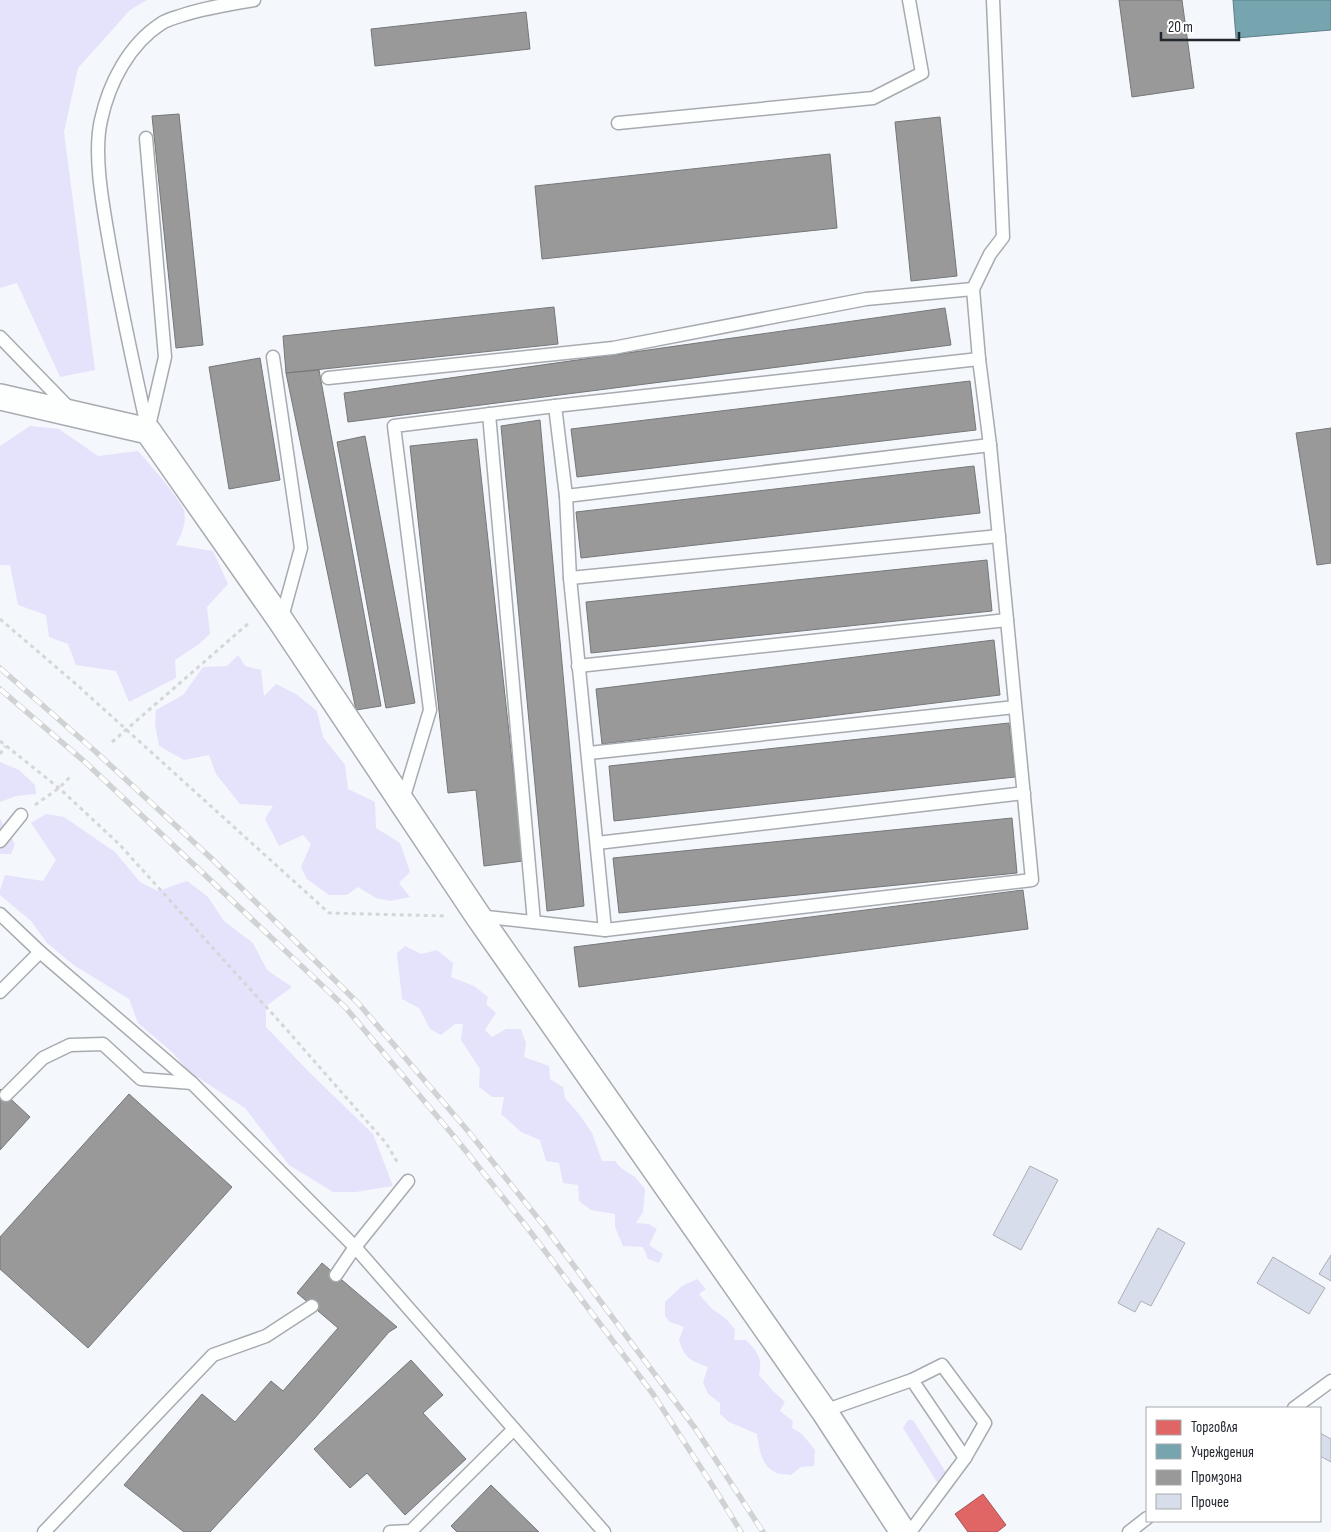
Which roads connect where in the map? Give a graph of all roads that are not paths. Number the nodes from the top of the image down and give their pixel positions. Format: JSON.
{"nodes":[{"id":1,"x":254,"y":0,"type":"edge"},
{"id":2,"x":909,"y":0,"type":"edge"},
{"id":3,"x":993,"y":0,"type":"edge"},
{"id":4,"x":618,"y":123,"type":"dead end"},
{"id":5,"x":146,"y":138,"type":"dead end"},
{"id":6,"x":973,"y":289,"type":"junction"},
{"id":7,"x":0,"y":337,"type":"edge"},
{"id":8,"x":273,"y":357,"type":"dead end"},
{"id":9,"x":979,"y":359,"type":"junction"},
{"id":10,"x":328,"y":378,"type":"dead end"},
{"id":11,"x":0,"y":397,"type":"edge"},
{"id":12,"x":555,"y":406,"type":"junction"},
{"id":13,"x":75,"y":414,"type":"junction"},
{"id":14,"x":489,"y":414,"type":"junction"},
{"id":15,"x":148,"y":431,"type":"junction"},
{"id":16,"x":990,"y":445,"type":"junction"},
{"id":17,"x":566,"y":496,"type":"junction"},
{"id":18,"x":999,"y":536,"type":"junction"},
{"id":19,"x":570,"y":578,"type":"junction"},
{"id":20,"x":1008,"y":620,"type":"junction"},
{"id":21,"x":281,"y":621,"type":"junction"},
{"id":22,"x":578,"y":666,"type":"junction"},
{"id":23,"x":1015,"y":707,"type":"junction"},
{"id":24,"x":588,"y":753,"type":"junction"},
{"id":25,"x":1024,"y":793,"type":"junction"},
{"id":26,"x":402,"y":803,"type":"junction"},
{"id":27,"x":21,"y":815,"type":"dead end"},
{"id":28,"x":0,"y":841,"type":"edge"},
{"id":29,"x":597,"y":842,"type":"junction"},
{"id":30,"x":0,"y":914,"type":"edge"},
{"id":31,"x":478,"y":916,"type":"junction"},
{"id":32,"x":534,"y":922,"type":"junction"},
{"id":33,"x":605,"y":930,"type":"junction"},
{"id":34,"x":40,"y":952,"type":"junction"},
{"id":35,"x":0,"y":992,"type":"edge"},
{"id":36,"x":192,"y":1083,"type":"junction"},
{"id":37,"x":6,"y":1094,"type":"dead end"},
{"id":38,"x":408,"y":1181,"type":"road end"},
{"id":39,"x":356,"y":1247,"type":"junction"},
{"id":40,"x":336,"y":1275,"type":"dead end"},
{"id":41,"x":312,"y":1306,"type":"dead end"},
{"id":42,"x":912,"y":1380,"type":"junction"},
{"id":43,"x":1331,"y":1381,"type":"edge"},
{"id":44,"x":1295,"y":1407,"type":"edge"},
{"id":45,"x":824,"y":1411,"type":"junction"},
{"id":46,"x":514,"y":1429,"type":"junction"},
{"id":47,"x":965,"y":1458,"type":"junction"},
{"id":48,"x":1146,"y":1519,"type":"edge"},
{"id":49,"x":44,"y":1532,"type":"edge"},
{"id":50,"x":390,"y":1532,"type":"edge"},
{"id":51,"x":604,"y":1532,"type":"edge"},
{"id":52,"x":903,"y":1532,"type":"edge"},
{"id":53,"x":910,"y":1532,"type":"edge"},
{"id":54,"x":1129,"y":1532,"type":"edge"}],
"edges":[{"from":1,"to":15,"type":"lane"},
{"from":2,"to":4,"type":"lane"},
{"from":3,"to":6,"type":"lane"},
{"from":5,"to":15,"type":"lane"},
{"from":6,"to":9,"type":"lane"},
{"from":6,"to":10,"type":"lane"},
{"from":7,"to":13,"type":"lane"},
{"from":8,"to":21,"type":"lane"},
{"from":9,"to":12,"type":"lane"},
{"from":9,"to":16,"type":"lane"},
{"from":11,"to":13,"type":"street"},
{"from":12,"to":14,"type":"lane"},
{"from":12,"to":17,"type":"lane"},
{"from":13,"to":15,"type":"street"},
{"from":14,"to":26,"type":"lane"},
{"from":14,"to":32,"type":"lane"},
{"from":15,"to":21,"type":"street"},
{"from":16,"to":17,"type":"lane"},
{"from":16,"to":18,"type":"lane"},
{"from":17,"to":19,"type":"lane"},
{"from":18,"to":19,"type":"lane"},
{"from":18,"to":20,"type":"lane"},
{"from":19,"to":22,"type":"lane"},
{"from":20,"to":22,"type":"lane"},
{"from":20,"to":23,"type":"lane"},
{"from":21,"to":26,"type":"street"},
{"from":22,"to":24,"type":"lane"},
{"from":23,"to":24,"type":"lane"},
{"from":23,"to":25,"type":"lane"},
{"from":24,"to":29,"type":"lane"},
{"from":25,"to":29,"type":"lane"},
{"from":25,"to":33,"type":"lane"},
{"from":26,"to":31,"type":"street"},
{"from":27,"to":28,"type":"lane"},
{"from":29,"to":33,"type":"lane"},
{"from":30,"to":34,"type":"lane"},
{"from":31,"to":32,"type":"lane"},
{"from":31,"to":45,"type":"street"},
{"from":32,"to":33,"type":"lane"},
{"from":34,"to":35,"type":"lane"},
{"from":34,"to":36,"type":"lane"},
{"from":36,"to":37,"type":"lane"},
{"from":36,"to":39,"type":"lane"},
{"from":38,"to":39,"type":"lane"},
{"from":39,"to":40,"type":"lane"},
{"from":39,"to":46,"type":"lane"},
{"from":41,"to":49,"type":"lane"},
{"from":42,"to":45,"type":"lane"},
{"from":42,"to":47,"type":"lane"},
{"from":42,"to":47,"type":"lane"},
{"from":43,"to":44,"type":"lane"},
{"from":45,"to":52,"type":"street"},
{"from":46,"to":50,"type":"lane"},
{"from":46,"to":51,"type":"lane"},
{"from":47,"to":53,"type":"lane"},
{"from":48,"to":54,"type":"lane"}]}
